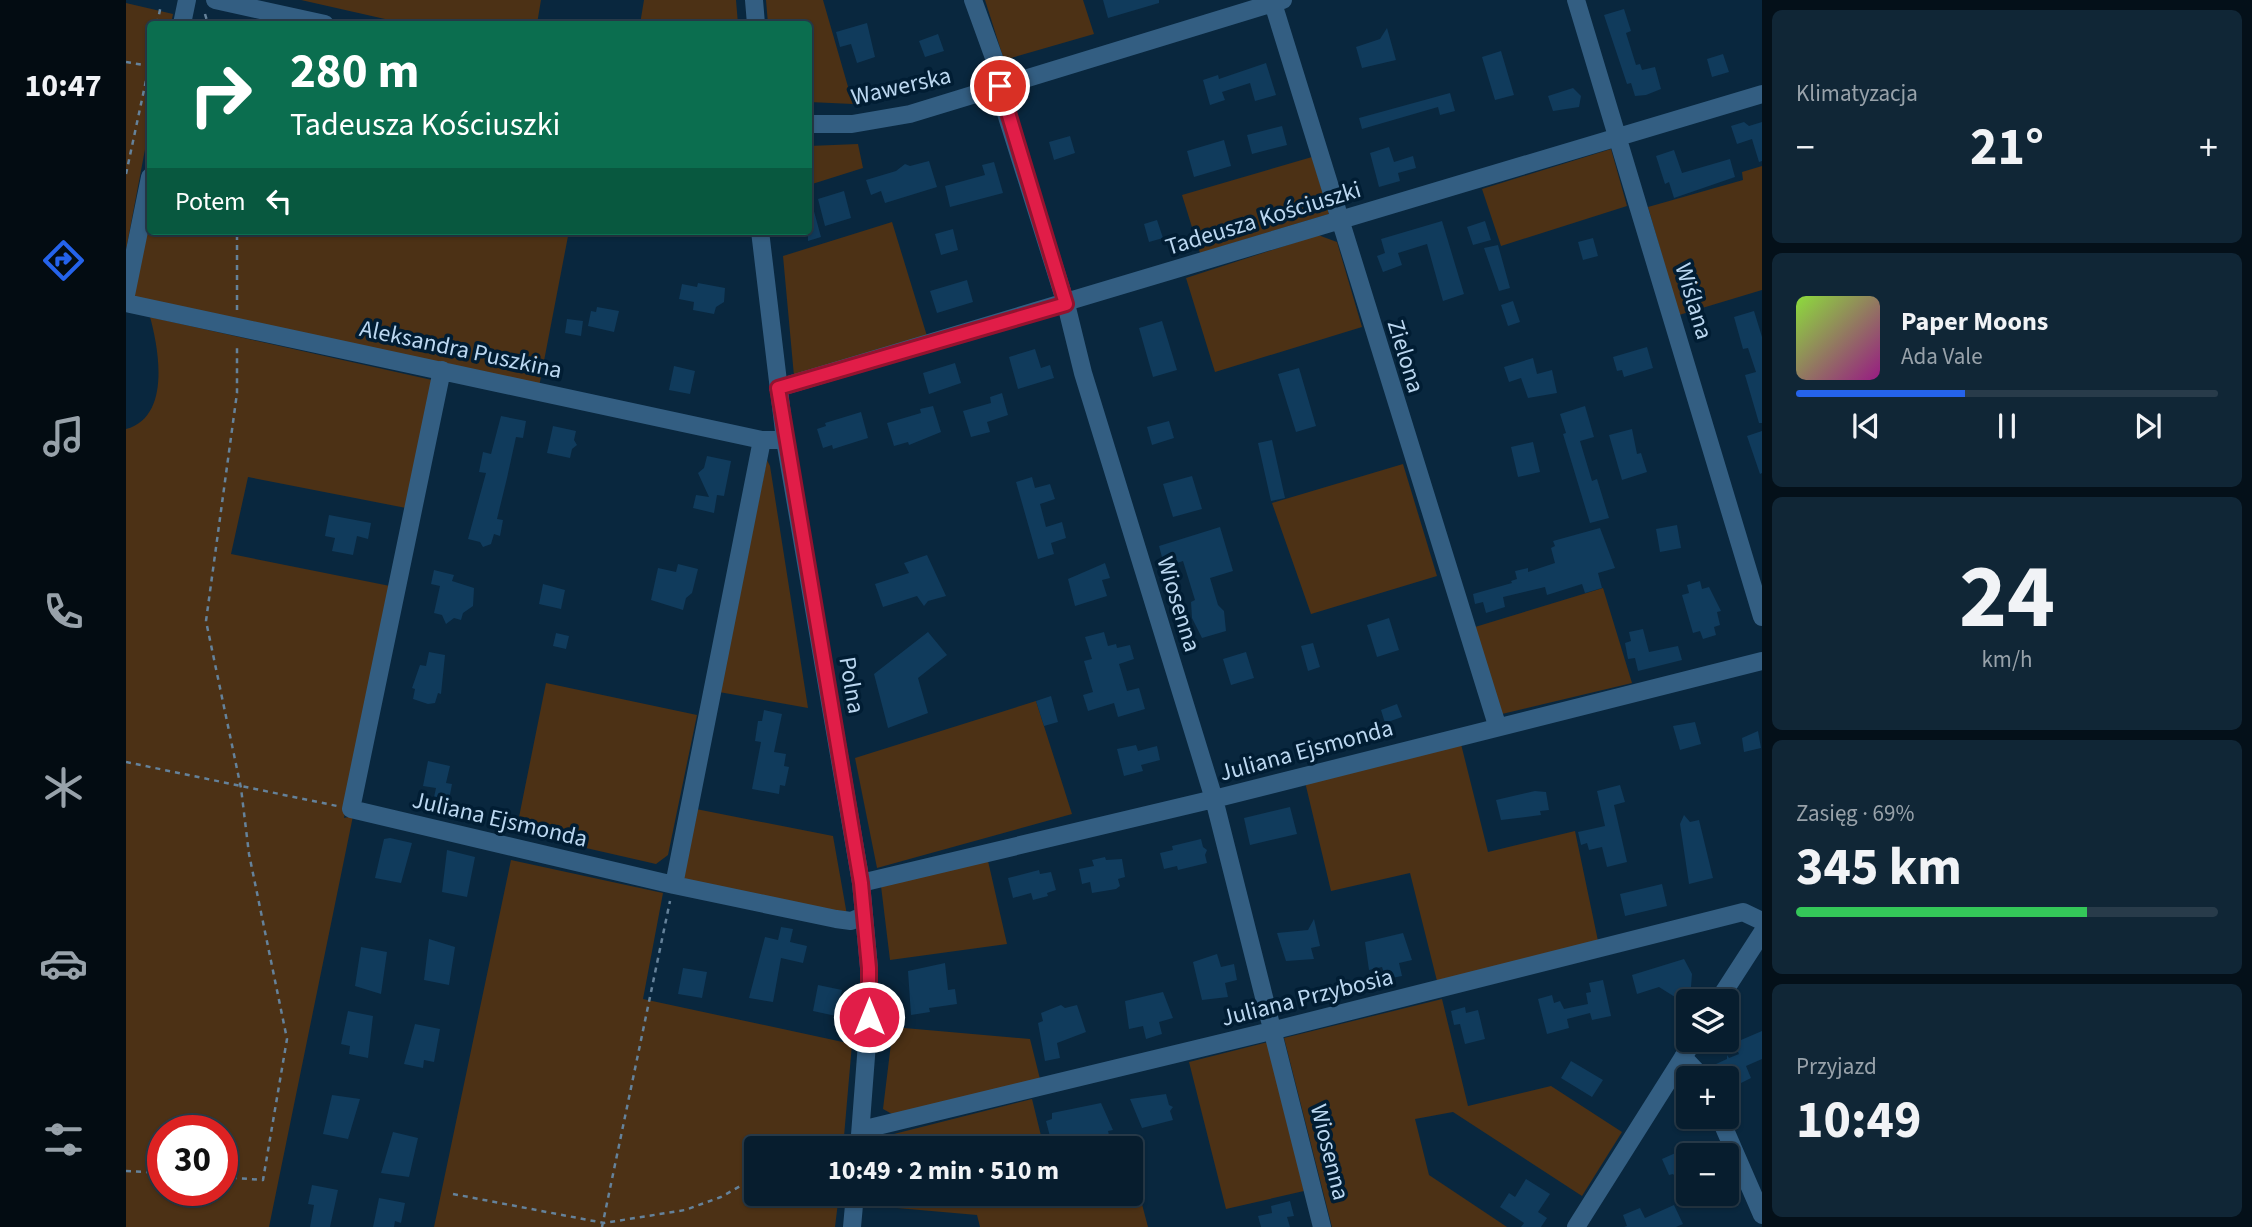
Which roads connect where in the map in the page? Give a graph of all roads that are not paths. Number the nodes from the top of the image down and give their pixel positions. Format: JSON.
{"nodes":[{"id":1,"x":187,"y":0,"type":"edge"},
{"id":2,"x":754,"y":0,"type":"edge"},
{"id":3,"x":973,"y":0,"type":"edge"},
{"id":4,"x":1576,"y":0,"type":"edge"},
{"id":5,"x":1276,"y":1,"type":"edge"},
{"id":6,"x":210,"y":7,"type":"edge"},
{"id":7,"x":183,"y":21,"type":"edge"},
{"id":8,"x":304,"y":21,"type":"edge"},
{"id":9,"x":756,"y":21,"type":"edge"},
{"id":10,"x":1000,"y":86,"type":"junction"},
{"id":11,"x":1762,"y":94,"type":"edge"},
{"id":12,"x":812,"y":124,"type":"edge"},
{"id":13,"x":1619,"y":135,"type":"junction"},
{"id":14,"x":147,"y":192,"type":"edge"},
{"id":15,"x":1338,"y":221,"type":"junction"},
{"id":16,"x":760,"y":235,"type":"edge"},
{"id":17,"x":126,"y":295,"type":"edge"},
{"id":18,"x":126,"y":303,"type":"edge"},
{"id":19,"x":1066,"y":304,"type":"junction"},
{"id":20,"x":442,"y":370,"type":"junction"},
{"id":21,"x":778,"y":388,"type":"junction"},
{"id":22,"x":762,"y":440,"type":"junction"},
{"id":23,"x":785,"y":440,"type":"junction"},
{"id":24,"x":1762,"y":617,"type":"edge"},
{"id":25,"x":1762,"y":661,"type":"edge"},
{"id":26,"x":1497,"y":725,"type":"junction"},
{"id":27,"x":1214,"y":799,"type":"junction"},
{"id":28,"x":861,"y":883,"type":"junction"},
{"id":29,"x":674,"y":885,"type":"junction"},
{"id":30,"x":863,"y":916,"type":"junction"},
{"id":31,"x":1762,"y":921,"type":"edge"},
{"id":32,"x":1762,"y":933,"type":"edge"},
{"id":33,"x":1726,"y":989,"type":"edge"},
{"id":34,"x":1275,"y":1030,"type":"junction"},
{"id":35,"x":1686,"y":1052,"type":"edge"},
{"id":36,"x":1683,"y":1057,"type":"junction"},
{"id":37,"x":1692,"y":1066,"type":"edge"},
{"id":38,"x":1725,"y":1129,"type":"edge"},
{"id":39,"x":861,"y":1130,"type":"junction"},
{"id":40,"x":860,"y":1136,"type":"edge"},
{"id":41,"x":854,"y":1206,"type":"edge"},
{"id":42,"x":1587,"y":1210,"type":"junction"},
{"id":43,"x":1762,"y":1215,"type":"edge"},
{"id":44,"x":852,"y":1227,"type":"edge"},
{"id":45,"x":1322,"y":1227,"type":"edge"},
{"id":46,"x":1576,"y":1227,"type":"edge"},
{"id":47,"x":1594,"y":1227,"type":"edge"}],
"edges":[{"from":1,"to":7,"type":"street"},
{"from":2,"to":9,"type":"street"},
{"from":3,"to":10,"type":"street","name":"Wiosenna"},
{"from":4,"to":13,"type":"street","name":"Wiślana"},
{"from":5,"to":10,"type":"street","name":"Wawerska"},
{"from":5,"to":15,"type":"street","name":"Zielona"},
{"from":6,"to":8,"type":"street"},
{"from":10,"to":12,"type":"street","name":"Wawerska"},
{"from":10,"to":19,"type":"street","name":"Wiosenna"},
{"from":11,"to":13,"type":"street","name":"Tadeusza Kościuszki"},
{"from":13,"to":15,"type":"street","name":"Tadeusza Kościuszki"},
{"from":13,"to":24,"type":"street","name":"Wiślana"},
{"from":14,"to":17,"type":"street"},
{"from":15,"to":19,"type":"street","name":"Tadeusza Kościuszki"},
{"from":15,"to":26,"type":"street","name":"Zielona"},
{"from":16,"to":21,"type":"street","name":"Polna"},
{"from":18,"to":20,"type":"street","name":"Aleksandra Puszkina"},
{"from":19,"to":21,"type":"street","name":"Tadeusza Kościuszki"},
{"from":19,"to":27,"type":"street","name":"Wiosenna"},
{"from":20,"to":22,"type":"street","name":"Aleksandra Puszkina"},
{"from":20,"to":29,"type":"street","name":"Juliana Ejsmonda"},
{"from":21,"to":23,"type":"street","name":"Polna"},
{"from":22,"to":23,"type":"street","name":"Aleksandra Puszkina"},
{"from":22,"to":29,"type":"street"},
{"from":23,"to":28,"type":"street","name":"Polna"},
{"from":25,"to":26,"type":"street","name":"Juliana Ejsmonda"},
{"from":26,"to":27,"type":"street","name":"Juliana Ejsmonda"},
{"from":27,"to":28,"type":"street","name":"Juliana Ejsmonda"},
{"from":27,"to":34,"type":"street","name":"Wiosenna"},
{"from":28,"to":30,"type":"street","name":"Polna"},
{"from":29,"to":30,"type":"street","name":"Juliana Ejsmonda"},
{"from":30,"to":39,"type":"street","name":"Polna"},
{"from":31,"to":34,"type":"street","name":"Juliana Przybosia"},
{"from":32,"to":33,"type":"street"},
{"from":34,"to":39,"type":"street","name":"Juliana Przybosia"},
{"from":34,"to":45,"type":"street","name":"Wiosenna"},
{"from":35,"to":36,"type":"street"},
{"from":36,"to":37,"type":"street"},
{"from":36,"to":42,"type":"street"},
{"from":38,"to":43,"type":"street"},
{"from":39,"to":40,"type":"street","name":"Polna"},
{"from":41,"to":44,"type":"street"},
{"from":42,"to":46,"type":"street"},
{"from":42,"to":47,"type":"street"}]}
